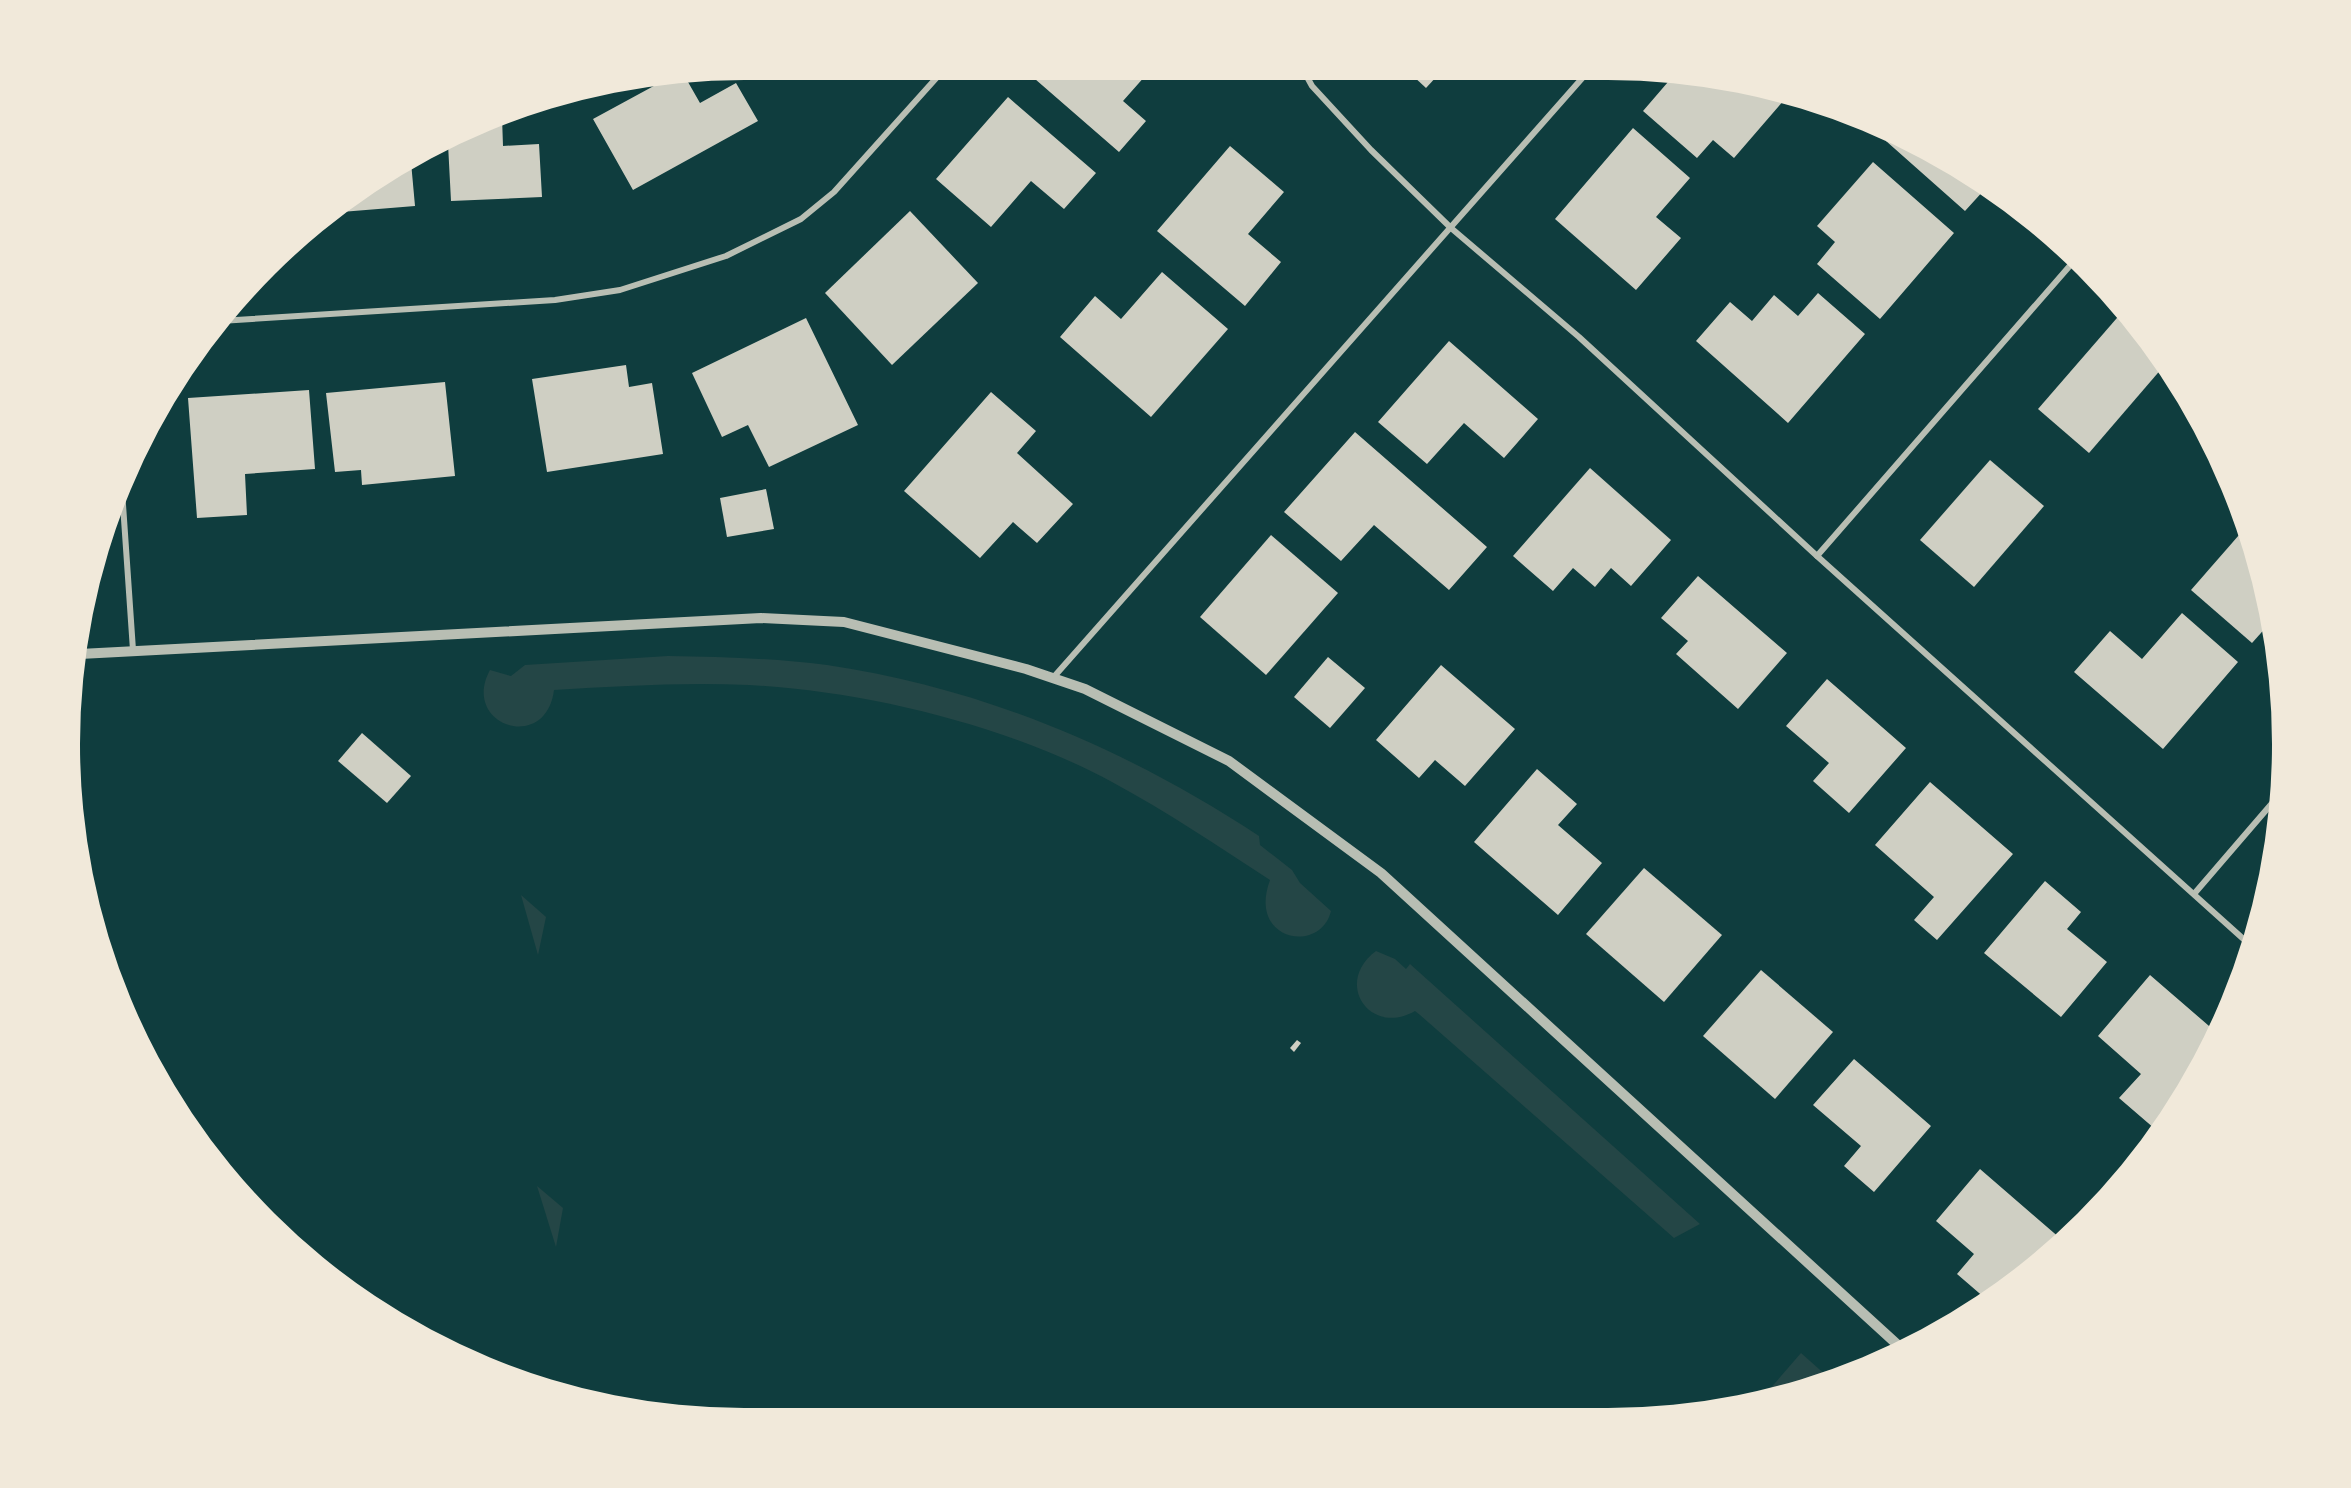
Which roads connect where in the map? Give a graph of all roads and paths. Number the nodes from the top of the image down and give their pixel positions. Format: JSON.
{"nodes":[{"id":1,"x":935,"y":80,"type":"edge"},
{"id":2,"x":1309,"y":80,"type":"edge"},
{"id":3,"x":1581,"y":80,"type":"edge"},
{"id":4,"x":1451,"y":228,"type":"junction"},
{"id":5,"x":2069,"y":267,"type":"edge"},
{"id":6,"x":232,"y":320,"type":"edge"},
{"id":7,"x":123,"y":508,"type":"edge"},
{"id":8,"x":1817,"y":556,"type":"junction"},
{"id":9,"x":132,"y":650,"type":"junction"},
{"id":10,"x":86,"y":654,"type":"edge"},
{"id":11,"x":1051,"y":679,"type":"junction"},
{"id":12,"x":2268,"y":808,"type":"edge"},
{"id":13,"x":2194,"y":894,"type":"junction"},
{"id":14,"x":2242,"y":937,"type":"edge"},
{"id":15,"x":1895,"y":1343,"type":"edge"}],
"edges":[{"from":1,"to":6,"type":"street"},
{"from":2,"to":4,"type":"street"},
{"from":3,"to":4,"type":"street"},
{"from":4,"to":8,"type":"street"},
{"from":4,"to":11,"type":"street"},
{"from":5,"to":8,"type":"street"},
{"from":7,"to":9,"type":"street"},
{"from":8,"to":13,"type":"street"},
{"from":9,"to":10,"type":"street"},
{"from":9,"to":11,"type":"street"},
{"from":11,"to":15,"type":"street"},
{"from":12,"to":13,"type":"street"},
{"from":13,"to":14,"type":"street"}]}
